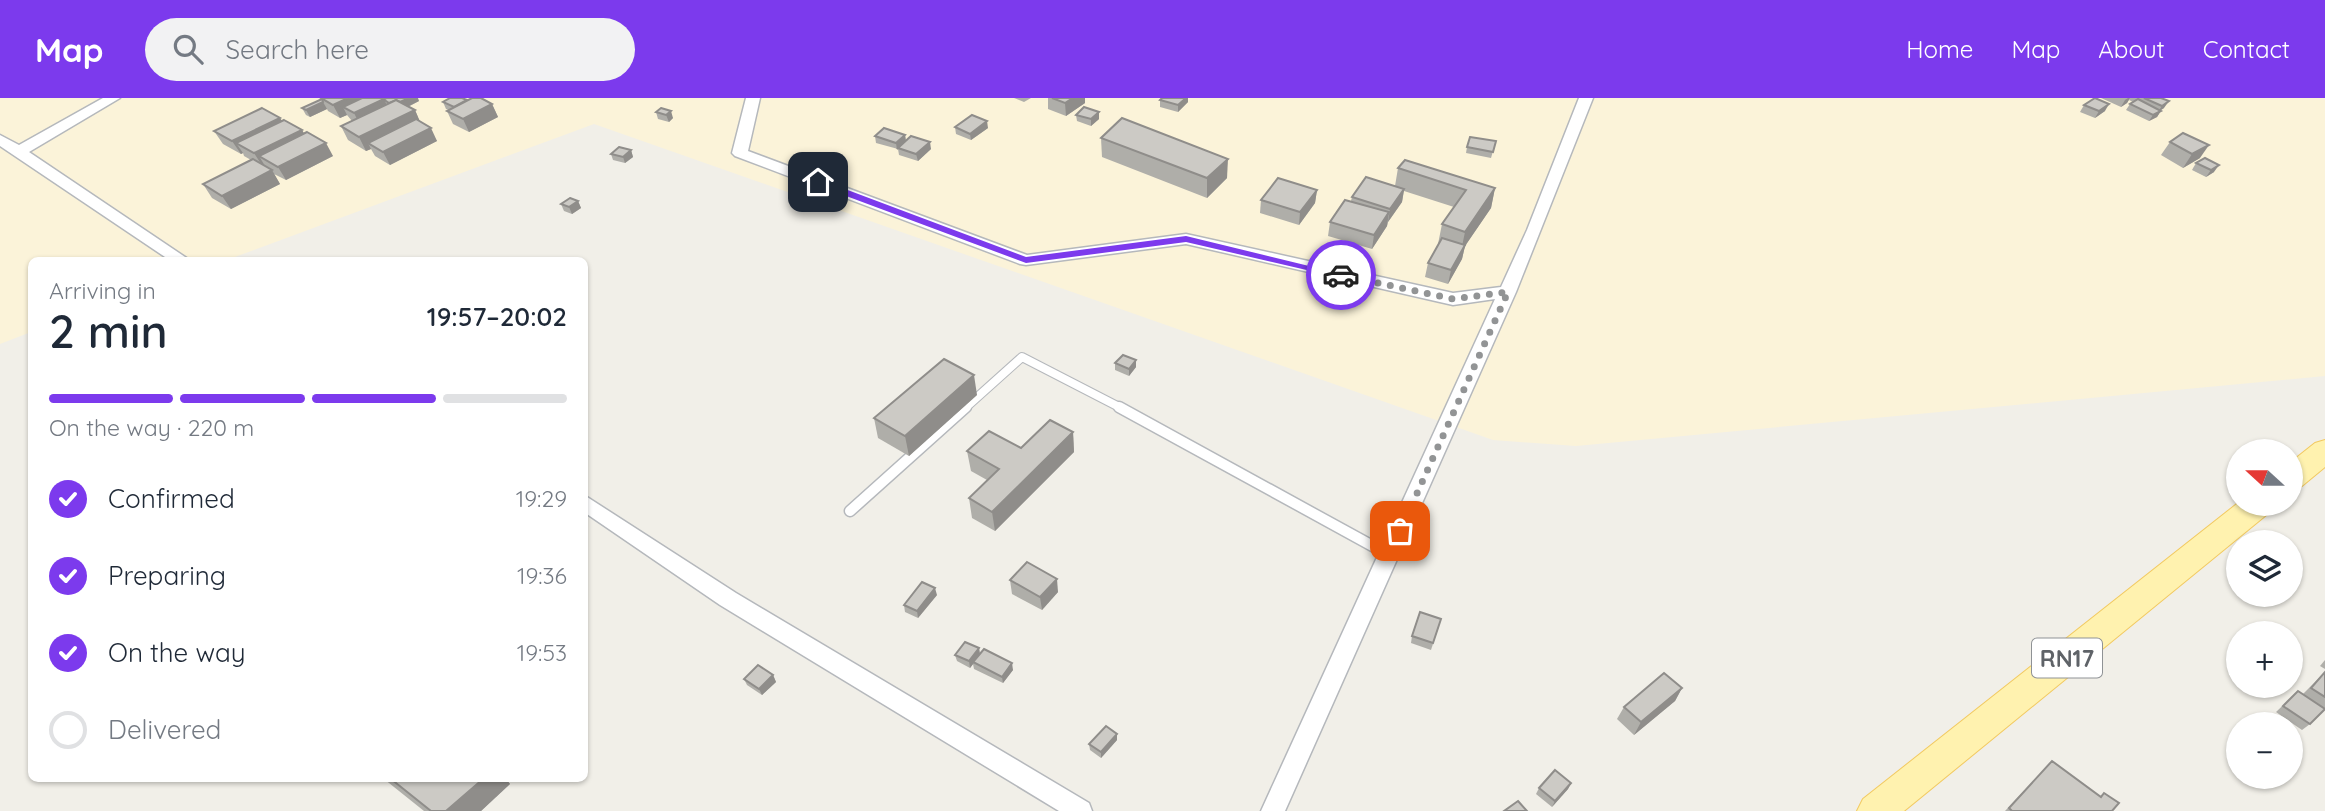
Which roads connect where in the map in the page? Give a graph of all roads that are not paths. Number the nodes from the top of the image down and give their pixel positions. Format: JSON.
{"nodes":[{"id":1,"x":113,"y":98,"type":"edge"},
{"id":2,"x":753,"y":98,"type":"edge"},
{"id":3,"x":1586,"y":98,"type":"edge"},
{"id":4,"x":0,"y":139,"type":"edge"},
{"id":5,"x":18,"y":152,"type":"junction"},
{"id":6,"x":177,"y":257,"type":"edge"},
{"id":7,"x":1508,"y":292,"type":"junction"},
{"id":8,"x":2325,"y":451,"type":"edge"},
{"id":9,"x":2303,"y":468,"type":"edge"},
{"id":10,"x":588,"y":505,"type":"edge"},
{"id":11,"x":850,"y":512,"type":"dead end"},
{"id":12,"x":2244,"y":516,"type":"edge"},
{"id":13,"x":1389,"y":555,"type":"junction"},
{"id":14,"x":1080,"y":811,"type":"edge"},
{"id":15,"x":1273,"y":811,"type":"edge"},
{"id":16,"x":1876,"y":811,"type":"edge"}],
"edges":[{"from":1,"to":5,"type":"street"},
{"from":2,"to":7,"type":"street"},
{"from":3,"to":7,"type":"street"},
{"from":4,"to":5,"type":"street"},
{"from":5,"to":6,"type":"street"},
{"from":7,"to":13,"type":"street"},
{"from":8,"to":9,"type":"main road"},
{"from":10,"to":14,"type":"street"},
{"from":11,"to":13,"type":"lane"},
{"from":12,"to":16,"type":"main road","number":"RN17"},
{"from":13,"to":15,"type":"street"}]}
